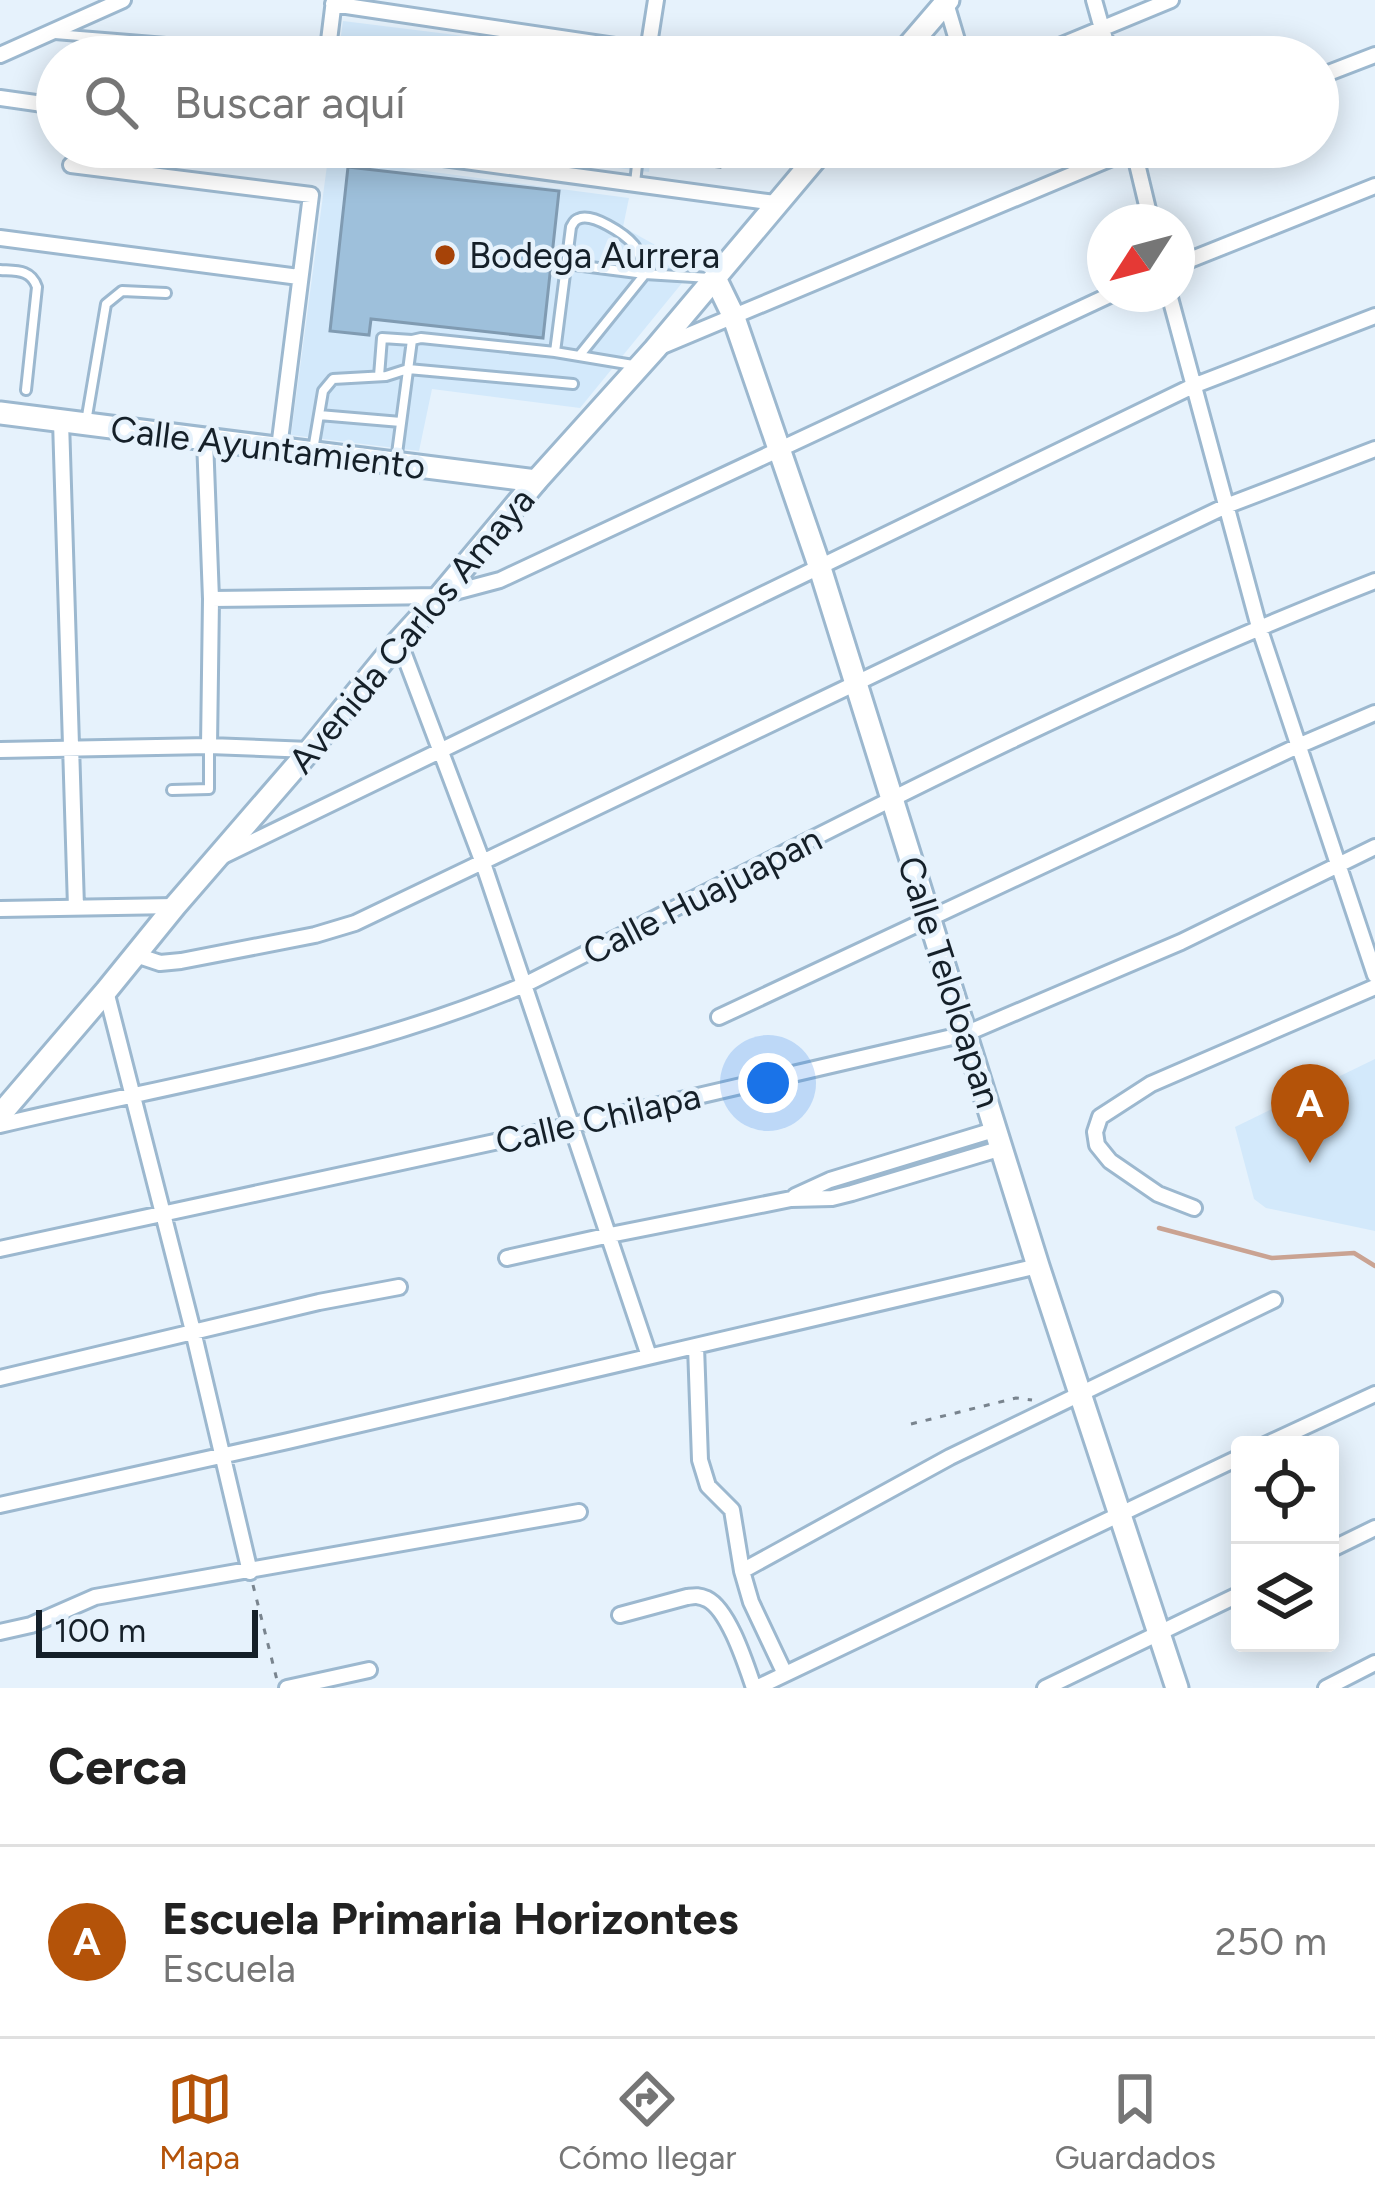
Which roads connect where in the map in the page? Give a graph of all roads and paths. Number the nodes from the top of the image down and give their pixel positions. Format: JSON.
{"nodes":[{"id":1,"x":123,"y":0,"type":"edge"},
{"id":2,"x":656,"y":0,"type":"edge"},
{"id":3,"x":1094,"y":0,"type":"edge"},
{"id":4,"x":1171,"y":0,"type":"edge"},
{"id":5,"x":947,"y":1,"type":"edge"},
{"id":6,"x":333,"y":2,"type":"edge"},
{"id":7,"x":1102,"y":28,"type":"junction"},
{"id":8,"x":48,"y":33,"type":"junction"},
{"id":9,"x":41,"y":36,"type":"edge"},
{"id":10,"x":84,"y":36,"type":"edge"},
{"id":11,"x":329,"y":36,"type":"edge"},
{"id":12,"x":539,"y":36,"type":"edge"},
{"id":13,"x":651,"y":36,"type":"edge"},
{"id":14,"x":917,"y":36,"type":"edge"},
{"id":15,"x":956,"y":36,"type":"edge"},
{"id":16,"x":1083,"y":36,"type":"edge"},
{"id":17,"x":1104,"y":36,"type":"edge"},
{"id":18,"x":36,"y":38,"type":"edge"},
{"id":19,"x":0,"y":55,"type":"edge"},
{"id":20,"x":1375,"y":55,"type":"edge"},
{"id":21,"x":1339,"y":69,"type":"edge"},
{"id":22,"x":0,"y":98,"type":"edge"},
{"id":23,"x":36,"y":103,"type":"edge"},
{"id":24,"x":95,"y":168,"type":"edge"},
{"id":25,"x":516,"y":168,"type":"edge"},
{"id":26,"x":636,"y":168,"type":"edge"},
{"id":27,"x":807,"y":168,"type":"edge"},
{"id":28,"x":1086,"y":168,"type":"edge"},
{"id":29,"x":1139,"y":168,"type":"edge"},
{"id":30,"x":634,"y":184,"type":"junction"},
{"id":31,"x":1375,"y":186,"type":"edge"},
{"id":32,"x":775,"y":203,"type":"junction"},
{"id":33,"x":1147,"y":204,"type":"edge"},
{"id":34,"x":0,"y":238,"type":"edge"},
{"id":35,"x":1195,"y":258,"type":"edge"},
{"id":36,"x":567,"y":264,"type":"junction"},
{"id":37,"x":0,"y":270,"type":"edge"},
{"id":38,"x":645,"y":274,"type":"junction"},
{"id":39,"x":299,"y":277,"type":"junction"},
{"id":40,"x":716,"y":278,"type":"junction"},
{"id":41,"x":166,"y":292,"type":"dead end"},
{"id":42,"x":1087,"y":306,"type":"edge"},
{"id":43,"x":1174,"y":312,"type":"edge"},
{"id":44,"x":734,"y":315,"type":"junction"},
{"id":45,"x":1375,"y":316,"type":"edge"},
{"id":46,"x":412,"y":340,"type":"junction"},
{"id":47,"x":555,"y":352,"type":"junction"},
{"id":48,"x":579,"y":356,"type":"junction"},
{"id":49,"x":648,"y":358,"type":"junction"},
{"id":50,"x":408,"y":369,"type":"junction"},
{"id":51,"x":379,"y":376,"type":"junction"},
{"id":52,"x":573,"y":384,"type":"dead end"},
{"id":53,"x":1193,"y":386,"type":"junction"},
{"id":54,"x":26,"y":389,"type":"dead end"},
{"id":55,"x":0,"y":413,"type":"edge"},
{"id":56,"x":319,"y":415,"type":"junction"},
{"id":57,"x":61,"y":421,"type":"junction"},
{"id":58,"x":401,"y":422,"type":"junction"},
{"id":59,"x":86,"y":424,"type":"junction"},
{"id":60,"x":205,"y":439,"type":"junction"},
{"id":61,"x":279,"y":448,"type":"junction"},
{"id":62,"x":780,"y":449,"type":"junction"},
{"id":63,"x":1375,"y":449,"type":"edge"},
{"id":64,"x":313,"y":452,"type":"junction"},
{"id":65,"x":396,"y":462,"type":"junction"},
{"id":66,"x":536,"y":481,"type":"junction"},
{"id":67,"x":1226,"y":506,"type":"junction"},
{"id":68,"x":818,"y":566,"type":"junction"},
{"id":69,"x":1375,"y":581,"type":"edge"},
{"id":70,"x":440,"y":596,"type":"junction"},
{"id":71,"x":211,"y":599,"type":"junction"},
{"id":72,"x":1259,"y":627,"type":"junction"},
{"id":73,"x":399,"y":640,"type":"junction"},
{"id":74,"x":856,"y":682,"type":"junction"},
{"id":75,"x":1375,"y":713,"type":"edge"},
{"id":76,"x":209,"y":746,"type":"junction"},
{"id":77,"x":1298,"y":746,"type":"junction"},
{"id":78,"x":71,"y":748,"type":"junction"},
{"id":79,"x":441,"y":748,"type":"junction"},
{"id":80,"x":0,"y":750,"type":"edge"},
{"id":81,"x":310,"y":751,"type":"junction"},
{"id":82,"x":172,"y":790,"type":"dead end"},
{"id":83,"x":891,"y":799,"type":"junction"},
{"id":84,"x":1375,"y":847,"type":"edge"},
{"id":85,"x":215,"y":860,"type":"junction"},
{"id":86,"x":483,"y":863,"type":"junction"},
{"id":87,"x":1337,"y":865,"type":"junction"},
{"id":88,"x":175,"y":906,"type":"junction"},
{"id":89,"x":76,"y":907,"type":"junction"},
{"id":90,"x":0,"y":908,"type":"edge"},
{"id":91,"x":929,"y":920,"type":"junction"},
{"id":92,"x":136,"y":956,"type":"junction"},
{"id":93,"x":1375,"y":975,"type":"edge"},
{"id":94,"x":524,"y":985,"type":"junction"},
{"id":95,"x":1375,"y":987,"type":"edge"},
{"id":96,"x":106,"y":991,"type":"junction"},
{"id":97,"x":718,"y":1017,"type":"dead end"},
{"id":98,"x":965,"y":1034,"type":"junction"},
{"id":99,"x":134,"y":1093,"type":"junction"},
{"id":100,"x":0,"y":1114,"type":"edge"},
{"id":101,"x":572,"y":1124,"type":"junction"},
{"id":102,"x":0,"y":1125,"type":"edge"},
{"id":103,"x":999,"y":1139,"type":"junction"},
{"id":104,"x":1194,"y":1208,"type":"dead end"},
{"id":105,"x":163,"y":1213,"type":"junction"},
{"id":106,"x":610,"y":1234,"type":"junction"},
{"id":107,"x":0,"y":1250,"type":"edge"},
{"id":108,"x":506,"y":1258,"type":"dead end"},
{"id":109,"x":1038,"y":1266,"type":"junction"},
{"id":110,"x":399,"y":1287,"type":"dead end"},
{"id":111,"x":1274,"y":1300,"type":"dead end"},
{"id":112,"x":193,"y":1331,"type":"junction"},
{"id":113,"x":696,"y":1346,"type":"junction"},
{"id":114,"x":649,"y":1356,"type":"junction"},
{"id":115,"x":0,"y":1378,"type":"edge"},
{"id":116,"x":1080,"y":1393,"type":"junction"},
{"id":117,"x":1375,"y":1394,"type":"edge"},
{"id":118,"x":1058,"y":1404,"type":"junction"},
{"id":119,"x":911,"y":1424,"type":"dead end"},
{"id":120,"x":1284,"y":1436,"type":"edge"},
{"id":121,"x":222,"y":1454,"type":"junction"},
{"id":122,"x":1231,"y":1460,"type":"edge"},
{"id":123,"x":0,"y":1505,"type":"edge"},
{"id":124,"x":579,"y":1512,"type":"dead end"},
{"id":125,"x":1121,"y":1513,"type":"junction"},
{"id":126,"x":1375,"y":1528,"type":"edge"},
{"id":127,"x":1339,"y":1546,"type":"edge"},
{"id":128,"x":742,"y":1571,"type":"junction"},
{"id":129,"x":250,"y":1572,"type":"junction"},
{"id":130,"x":1231,"y":1598,"type":"edge"},
{"id":131,"x":620,"y":1615,"type":"dead end"},
{"id":132,"x":0,"y":1632,"type":"edge"},
{"id":133,"x":1160,"y":1633,"type":"junction"},
{"id":134,"x":1375,"y":1663,"type":"edge"},
{"id":135,"x":370,"y":1670,"type":"dead end"},
{"id":136,"x":785,"y":1674,"type":"junction"},
{"id":137,"x":283,"y":1688,"type":"edge"},
{"id":138,"x":755,"y":1688,"type":"edge"},
{"id":139,"x":1045,"y":1688,"type":"edge"},
{"id":140,"x":1177,"y":1688,"type":"edge"},
{"id":141,"x":1325,"y":1688,"type":"edge"}],
"edges":[{"from":1,"to":8,"type":"street"},
{"from":2,"to":13,"type":"street"},
{"from":3,"to":7,"type":"street"},
{"from":4,"to":7,"type":"street"},
{"from":5,"to":14,"type":"main road"},
{"from":5,"to":15,"type":"street"},
{"from":6,"to":11,"type":"street"},
{"from":6,"to":12,"type":"street"},
{"from":7,"to":16,"type":"street"},
{"from":7,"to":17,"type":"street"},
{"from":8,"to":9,"type":"street"},
{"from":8,"to":10,"type":"lane"},
{"from":18,"to":19,"type":"street"},
{"from":20,"to":21,"type":"street"},
{"from":22,"to":23,"type":"street"},
{"from":24,"to":39,"type":"street"},
{"from":25,"to":30,"type":"street"},
{"from":26,"to":30,"type":"lane"},
{"from":27,"to":32,"type":"main road","name":"Avenida Carlos Amaya"},
{"from":28,"to":44,"type":"street"},
{"from":29,"to":33,"type":"street"},
{"from":30,"to":32,"type":"street"},
{"from":31,"to":35,"type":"street"},
{"from":32,"to":40,"type":"main road","name":"Avenida Carlos Amaya"},
{"from":34,"to":39,"type":"street"},
{"from":36,"to":38,"type":"lane"},
{"from":36,"to":38,"type":"lane"},
{"from":36,"to":47,"type":"lane"},
{"from":37,"to":54,"type":"lane"},
{"from":38,"to":40,"type":"lane"},
{"from":38,"to":48,"type":"lane"},
{"from":39,"to":61,"type":"street"},
{"from":40,"to":44,"type":"main road","name":"Calle Teloloapan"},
{"from":40,"to":49,"type":"main road","name":"Avenida Carlos Amaya"},
{"from":41,"to":59,"type":"lane"},
{"from":42,"to":62,"type":"street"},
{"from":43,"to":53,"type":"street"},
{"from":44,"to":49,"type":"street"},
{"from":44,"to":62,"type":"main road","name":"Calle Teloloapan"},
{"from":45,"to":53,"type":"street"},
{"from":46,"to":47,"type":"lane"},
{"from":46,"to":50,"type":"lane"},
{"from":46,"to":51,"type":"lane"},
{"from":47,"to":48,"type":"lane"},
{"from":48,"to":49,"type":"lane"},
{"from":49,"to":66,"type":"main road","name":"Avenida Carlos Amaya"},
{"from":50,"to":51,"type":"lane"},
{"from":50,"to":52,"type":"lane"},
{"from":50,"to":58,"type":"lane"},
{"from":51,"to":56,"type":"lane"},
{"from":53,"to":67,"type":"street"},
{"from":53,"to":68,"type":"street"},
{"from":55,"to":57,"type":"main road","name":"Calle Ayuntamiento"},
{"from":56,"to":58,"type":"lane"},
{"from":56,"to":64,"type":"lane"},
{"from":57,"to":59,"type":"main road","name":"Calle Ayuntamiento"},
{"from":57,"to":78,"type":"street"},
{"from":58,"to":65,"type":"lane"},
{"from":59,"to":60,"type":"main road","name":"Calle Ayuntamiento"},
{"from":60,"to":61,"type":"main road","name":"Calle Ayuntamiento"},
{"from":60,"to":71,"type":"street"},
{"from":61,"to":64,"type":"main road","name":"Calle Ayuntamiento"},
{"from":62,"to":68,"type":"main road","name":"Calle Teloloapan"},
{"from":62,"to":70,"type":"street"},
{"from":63,"to":67,"type":"street"},
{"from":64,"to":65,"type":"main road","name":"Calle Ayuntamiento"},
{"from":65,"to":66,"type":"main road","name":"Calle Ayuntamiento"},
{"from":66,"to":70,"type":"main road","name":"Avenida Carlos Amaya"},
{"from":67,"to":72,"type":"street"},
{"from":67,"to":74,"type":"street"},
{"from":68,"to":74,"type":"main road","name":"Calle Teloloapan"},
{"from":68,"to":79,"type":"street"},
{"from":69,"to":72,"type":"street","name":"Calle Huajuapan"},
{"from":70,"to":71,"type":"street"},
{"from":70,"to":73,"type":"main road","name":"Avenida Carlos Amaya"},
{"from":71,"to":76,"type":"street"},
{"from":72,"to":77,"type":"street"},
{"from":72,"to":83,"type":"street","name":"Calle Huajuapan"},
{"from":73,"to":79,"type":"street"},
{"from":73,"to":81,"type":"main road","name":"Avenida Carlos Amaya"},
{"from":74,"to":83,"type":"main road","name":"Calle Teloloapan"},
{"from":74,"to":86,"type":"street"},
{"from":75,"to":77,"type":"street"},
{"from":76,"to":78,"type":"street"},
{"from":76,"to":81,"type":"street"},
{"from":76,"to":82,"type":"lane"},
{"from":77,"to":87,"type":"street"},
{"from":77,"to":91,"type":"street"},
{"from":78,"to":80,"type":"street"},
{"from":78,"to":89,"type":"street"},
{"from":79,"to":85,"type":"street"},
{"from":79,"to":86,"type":"street"},
{"from":81,"to":85,"type":"main road","name":"Avenida Carlos Amaya"},
{"from":83,"to":91,"type":"main road","name":"Calle Teloloapan"},
{"from":83,"to":94,"type":"street","name":"Calle Huajuapan"},
{"from":84,"to":87,"type":"street","name":"Calle Chilapa"},
{"from":85,"to":88,"type":"main road","name":"Avenida Carlos Amaya"},
{"from":86,"to":92,"type":"street"},
{"from":86,"to":94,"type":"street"},
{"from":87,"to":93,"type":"street"},
{"from":87,"to":98,"type":"street","name":"Calle Chilapa"},
{"from":88,"to":89,"type":"street"},
{"from":88,"to":92,"type":"main road","name":"Avenida Carlos Amaya"},
{"from":89,"to":90,"type":"street"},
{"from":91,"to":97,"type":"street"},
{"from":91,"to":98,"type":"main road","name":"Calle Teloloapan"},
{"from":92,"to":96,"type":"main road","name":"Avenida Carlos Amaya"},
{"from":94,"to":99,"type":"street","name":"Calle Huajuapan"},
{"from":94,"to":101,"type":"street"},
{"from":95,"to":104,"type":"street"},
{"from":96,"to":99,"type":"street"},
{"from":96,"to":100,"type":"main road","name":"Avenida Carlos Amaya"},
{"from":98,"to":101,"type":"street","name":"Calle Chilapa"},
{"from":98,"to":103,"type":"main road","name":"Calle Teloloapan"},
{"from":99,"to":102,"type":"street","name":"Calle Huajuapan"},
{"from":99,"to":105,"type":"street"},
{"from":101,"to":105,"type":"street","name":"Calle Chilapa"},
{"from":101,"to":106,"type":"street"},
{"from":103,"to":106,"type":"street"},
{"from":103,"to":109,"type":"main road","name":"Calle Teloloapan"},
{"from":105,"to":107,"type":"street","name":"Calle Chilapa"},
{"from":105,"to":112,"type":"street"},
{"from":106,"to":108,"type":"street"},
{"from":106,"to":114,"type":"street"},
{"from":109,"to":113,"type":"street"},
{"from":109,"to":116,"type":"main road","name":"Calle Teloloapan"},
{"from":110,"to":112,"type":"street"},
{"from":111,"to":116,"type":"street"},
{"from":112,"to":115,"type":"street"},
{"from":112,"to":121,"type":"street"},
{"from":113,"to":114,"type":"street"},
{"from":113,"to":128,"type":"street"},
{"from":114,"to":121,"type":"street"},
{"from":116,"to":118,"type":"street"},
{"from":116,"to":125,"type":"main road","name":"Calle Teloloapan"},
{"from":117,"to":120,"type":"street"},
{"from":118,"to":119,"type":"path"},
{"from":118,"to":128,"type":"street"},
{"from":121,"to":123,"type":"street"},
{"from":121,"to":129,"type":"street"},
{"from":122,"to":125,"type":"street"},
{"from":124,"to":129,"type":"street"},
{"from":125,"to":133,"type":"main road","name":"Calle Teloloapan"},
{"from":125,"to":136,"type":"street"},
{"from":126,"to":127,"type":"street"},
{"from":128,"to":136,"type":"street"},
{"from":129,"to":132,"type":"street"},
{"from":129,"to":137,"type":"path"},
{"from":130,"to":133,"type":"street"},
{"from":131,"to":138,"type":"street"},
{"from":133,"to":139,"type":"street"},
{"from":133,"to":140,"type":"main road","name":"Calle Teloloapan"},
{"from":134,"to":141,"type":"street"},
{"from":135,"to":137,"type":"street"},
{"from":136,"to":138,"type":"street"}]}
